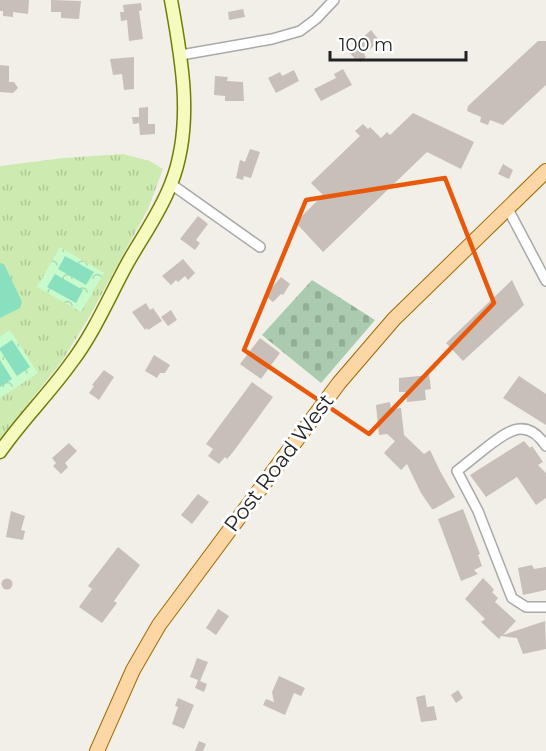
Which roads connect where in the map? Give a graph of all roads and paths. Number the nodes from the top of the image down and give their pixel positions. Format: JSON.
{"nodes":[{"id":1,"x":171,"y":0,"type":"edge"},
{"id":2,"x":334,"y":0,"type":"edge"},
{"id":3,"x":181,"y":55,"type":"junction"},
{"id":4,"x":546,"y":171,"type":"edge"},
{"id":5,"x":171,"y":184,"type":"junction"},
{"id":6,"x":508,"y":209,"type":"junction"},
{"id":7,"x":260,"y":247,"type":"dead end"},
{"id":8,"x":546,"y":281,"type":"edge"},
{"id":9,"x":546,"y":446,"type":"edge"},
{"id":10,"x":0,"y":452,"type":"edge"},
{"id":11,"x":546,"y":607,"type":"edge"},
{"id":12,"x":97,"y":751,"type":"edge"}],
"edges":[{"from":1,"to":3,"type":"street"},
{"from":2,"to":3,"type":"street"},
{"from":3,"to":5,"type":"street"},
{"from":4,"to":6,"type":"main road","name":"Post Road West"},
{"from":5,"to":7,"type":"street"},
{"from":5,"to":10,"type":"street"},
{"from":6,"to":8,"type":"street"},
{"from":6,"to":12,"type":"main road","name":"Post Road West"},
{"from":9,"to":11,"type":"street"}]}
